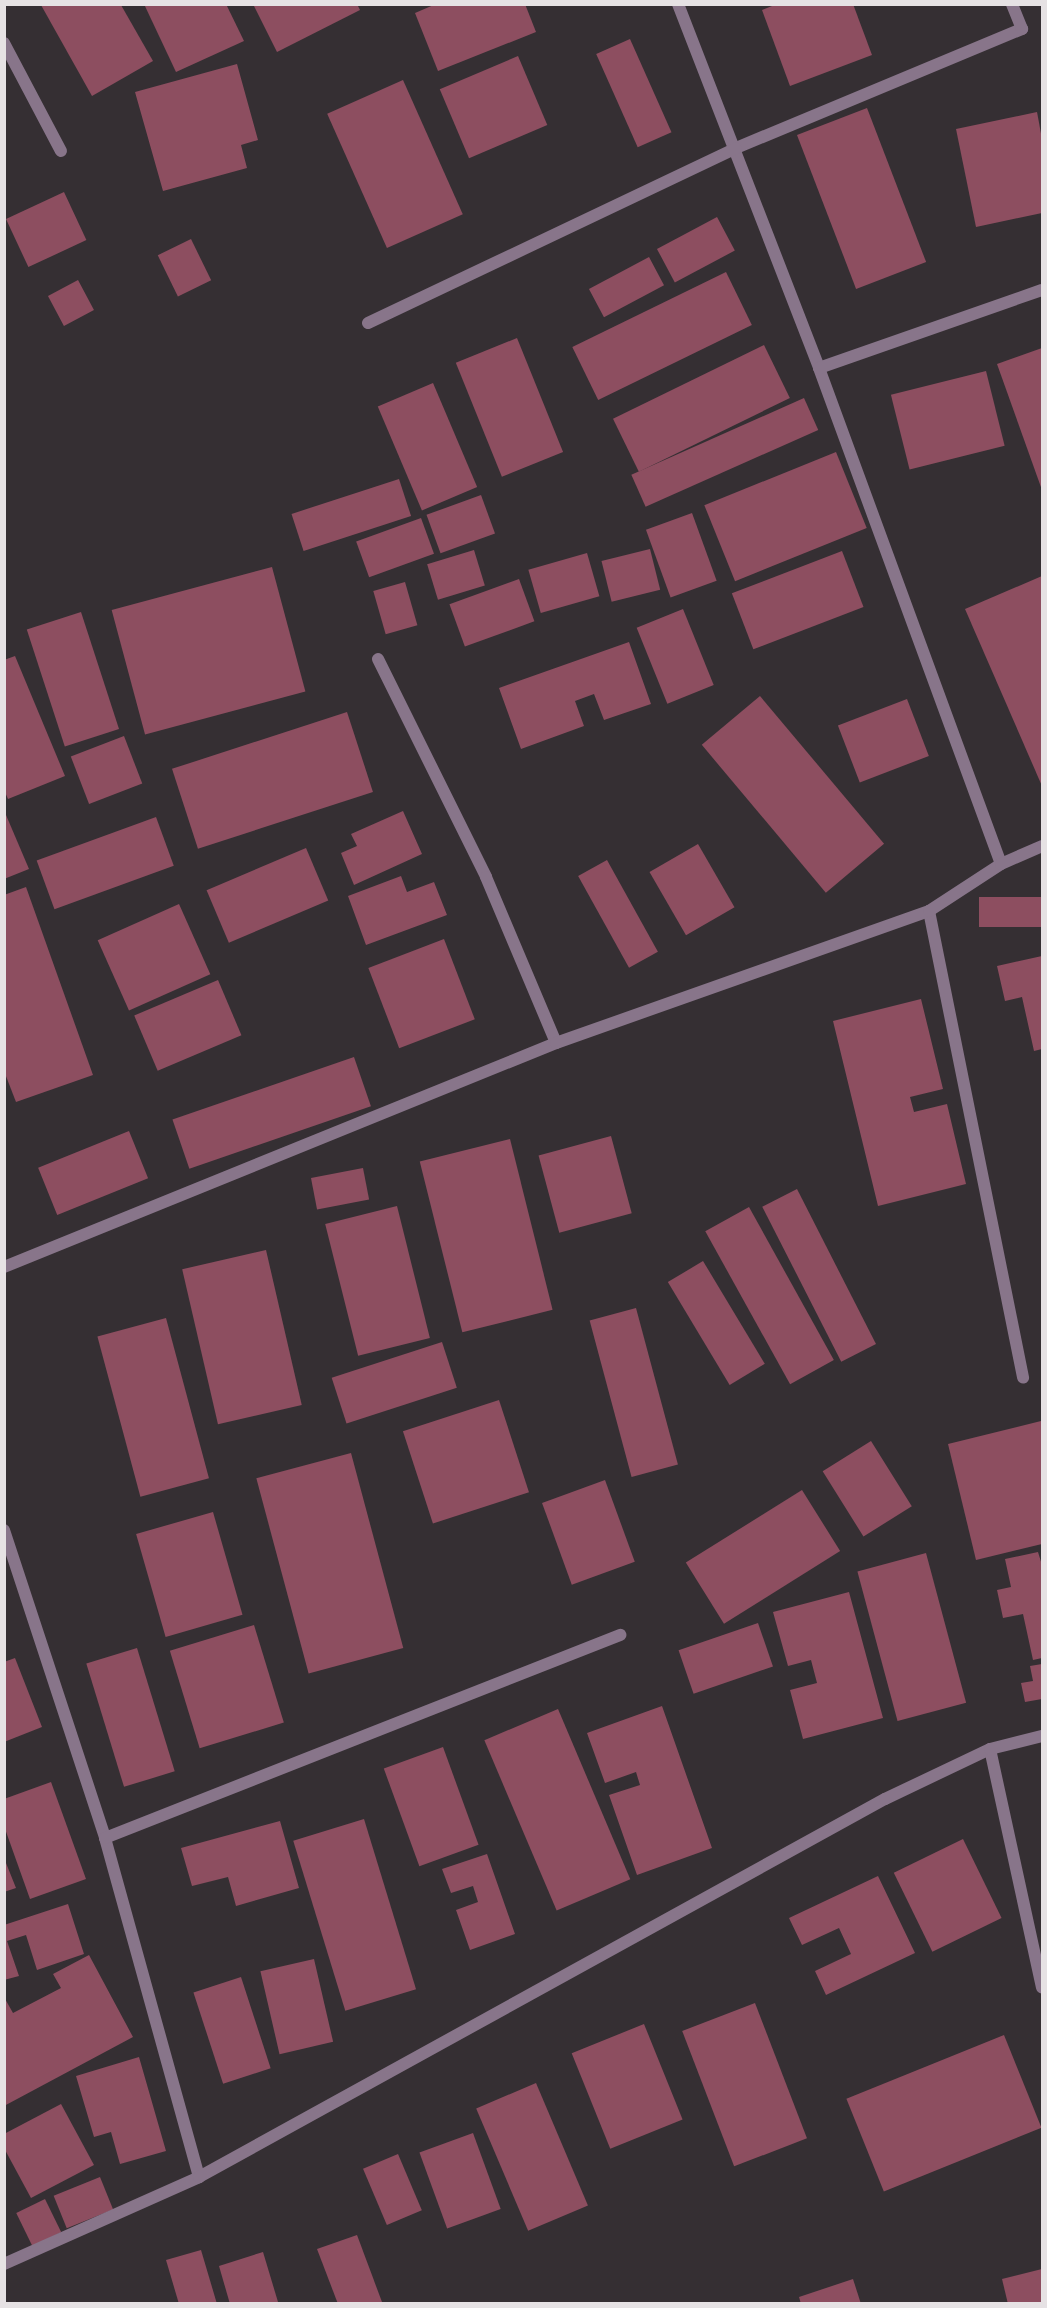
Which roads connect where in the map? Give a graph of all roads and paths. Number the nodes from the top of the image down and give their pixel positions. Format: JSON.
{"nodes":[{"id":1,"x":678,"y":4,"type":"edge"},
{"id":2,"x":1012,"y":4,"type":"edge"},
{"id":3,"x":4,"y":44,"type":"edge"},
{"id":4,"x":736,"y":148,"type":"junction"},
{"id":5,"x":61,"y":151,"type":"dead end"},
{"id":6,"x":1042,"y":290,"type":"edge"},
{"id":7,"x":368,"y":324,"type":"dead end"},
{"id":8,"x":819,"y":368,"type":"junction"},
{"id":9,"x":378,"y":658,"type":"dead end"},
{"id":10,"x":1042,"y":846,"type":"edge"},
{"id":11,"x":1001,"y":864,"type":"junction"},
{"id":12,"x":929,"y":911,"type":"junction"},
{"id":13,"x":556,"y":1044,"type":"junction"},
{"id":14,"x":4,"y":1268,"type":"edge"},
{"id":15,"x":1023,"y":1378,"type":"dead end"},
{"id":16,"x":4,"y":1530,"type":"edge"},
{"id":17,"x":620,"y":1635,"type":"dead end"},
{"id":18,"x":1042,"y":1736,"type":"edge"},
{"id":19,"x":990,"y":1749,"type":"junction"},
{"id":20,"x":105,"y":1838,"type":"junction"},
{"id":21,"x":1042,"y":1987,"type":"edge"},
{"id":22,"x":199,"y":2177,"type":"junction"},
{"id":23,"x":4,"y":2264,"type":"edge"}],
"edges":[{"from":1,"to":4,"type":"street"},
{"from":2,"to":4,"type":"street"},
{"from":3,"to":5,"type":"street"},
{"from":4,"to":7,"type":"street"},
{"from":4,"to":8,"type":"street"},
{"from":6,"to":8,"type":"street"},
{"from":8,"to":11,"type":"street"},
{"from":9,"to":13,"type":"street"},
{"from":10,"to":11,"type":"street"},
{"from":11,"to":12,"type":"street"},
{"from":12,"to":13,"type":"street"},
{"from":12,"to":15,"type":"street"},
{"from":13,"to":14,"type":"street"},
{"from":16,"to":20,"type":"street"},
{"from":17,"to":20,"type":"street"},
{"from":18,"to":19,"type":"street"},
{"from":19,"to":21,"type":"street"},
{"from":19,"to":22,"type":"street"},
{"from":20,"to":22,"type":"street"},
{"from":22,"to":23,"type":"street"}]}
